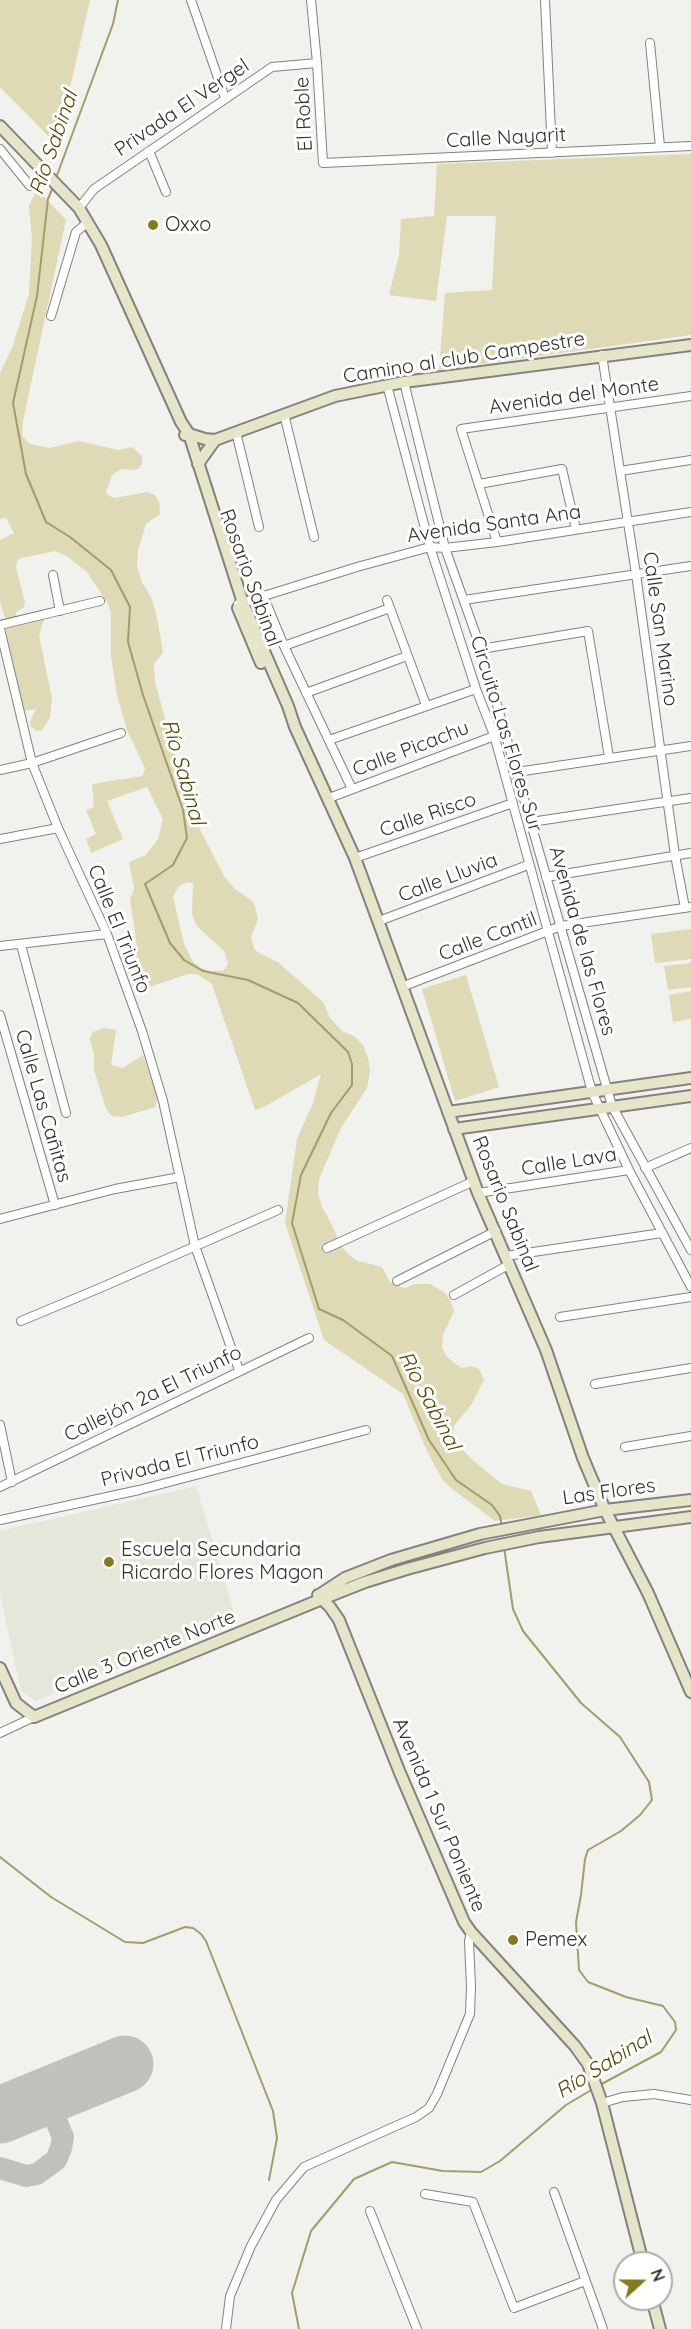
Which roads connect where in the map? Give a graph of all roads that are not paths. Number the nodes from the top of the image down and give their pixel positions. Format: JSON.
{"nodes":[{"id":1,"x":191,"y":0,"type":"edge"},
{"id":2,"x":311,"y":0,"type":"edge"},
{"id":3,"x":545,"y":0,"type":"edge"},
{"id":4,"x":650,"y":43,"type":"dead end"},
{"id":5,"x":317,"y":63,"type":"junction"},
{"id":6,"x":225,"y":98,"type":"junction"},
{"id":7,"x":0,"y":126,"type":"edge"},
{"id":8,"x":691,"y":146,"type":"edge"},
{"id":9,"x":660,"y":147,"type":"junction"},
{"id":10,"x":0,"y":149,"type":"edge"},
{"id":11,"x":149,"y":151,"type":"junction"},
{"id":12,"x":552,"y":153,"type":"junction"},
{"id":13,"x":323,"y":163,"type":"joint"},
{"id":14,"x":30,"y":186,"type":"dead end"},
{"id":15,"x":166,"y":192,"type":"dead end"},
{"id":16,"x":79,"y":208,"type":"junction"},
{"id":17,"x":87,"y":223,"type":"junction"},
{"id":18,"x":51,"y":316,"type":"dead end"},
{"id":19,"x":691,"y":345,"type":"edge"},
{"id":20,"x":602,"y":356,"type":"junction"},
{"id":21,"x":404,"y":382,"type":"junction"},
{"id":22,"x":387,"y":386,"type":"junction"},
{"id":23,"x":691,"y":396,"type":"edge"},
{"id":24,"x":610,"y":408,"type":"junction"},
{"id":25,"x":284,"y":414,"type":"junction"},
{"id":26,"x":236,"y":432,"type":"junction"},
{"id":27,"x":186,"y":434,"type":"junction"},
{"id":28,"x":215,"y":440,"type":"junction"},
{"id":29,"x":691,"y":460,"type":"edge"},
{"id":30,"x":197,"y":464,"type":"junction"},
{"id":31,"x":620,"y":471,"type":"junction"},
{"id":32,"x":479,"y":484,"type":"junction"},
{"id":33,"x":691,"y":512,"type":"edge"},
{"id":34,"x":627,"y":523,"type":"junction"},
{"id":35,"x":260,"y":527,"type":"dead end"},
{"id":36,"x":576,"y":529,"type":"junction"},
{"id":37,"x":314,"y":537,"type":"dead end"},
{"id":38,"x":497,"y":542,"type":"junction"},
{"id":39,"x":430,"y":547,"type":"junction"},
{"id":40,"x":445,"y":548,"type":"junction"},
{"id":41,"x":691,"y":566,"type":"edge"},
{"id":42,"x":636,"y":574,"type":"junction"},
{"id":43,"x":52,"y":575,"type":"dead end"},
{"id":44,"x":263,"y":595,"type":"junction"},
{"id":45,"x":464,"y":600,"type":"junction"},
{"id":46,"x":100,"y":601,"type":"dead end"},
{"id":47,"x":240,"y":604,"type":"junction"},
{"id":48,"x":60,"y":611,"type":"junction"},
{"id":49,"x":0,"y":625,"type":"edge"},
{"id":50,"x":0,"y":630,"type":"edge"},
{"id":51,"x":284,"y":646,"type":"junction"},
{"id":52,"x":481,"y":649,"type":"junction"},
{"id":53,"x":407,"y":656,"type":"junction"},
{"id":54,"x":476,"y":688,"type":"junction"},
{"id":55,"x":306,"y":693,"type":"junction"},
{"id":56,"x":426,"y":705,"type":"junction"},
{"id":57,"x":505,"y":732,"type":"junction"},
{"id":58,"x":121,"y":733,"type":"dead end"},
{"id":59,"x":494,"y":735,"type":"junction"},
{"id":60,"x":329,"y":740,"type":"junction"},
{"id":61,"x":691,"y":746,"type":"edge"},
{"id":62,"x":661,"y":751,"type":"junction"},
{"id":63,"x":609,"y":757,"type":"junction"},
{"id":64,"x":32,"y":764,"type":"junction"},
{"id":65,"x":0,"y":770,"type":"edge"},
{"id":66,"x":517,"y":772,"type":"junction"},
{"id":67,"x":352,"y":789,"type":"junction"},
{"id":68,"x":328,"y":798,"type":"junction"},
{"id":69,"x":691,"y":798,"type":"edge"},
{"id":70,"x":668,"y":801,"type":"junction"},
{"id":71,"x":513,"y":803,"type":"junction"},
{"id":72,"x":531,"y":822,"type":"junction"},
{"id":73,"x":58,"y":828,"type":"junction"},
{"id":74,"x":0,"y":839,"type":"edge"},
{"id":75,"x":691,"y":853,"type":"edge"},
{"id":76,"x":675,"y":855,"type":"junction"},
{"id":77,"x":355,"y":858,"type":"junction"},
{"id":78,"x":528,"y":865,"type":"junction"},
{"id":79,"x":546,"y":877,"type":"junction"},
{"id":80,"x":688,"y":907,"type":"edge"},
{"id":81,"x":379,"y":921,"type":"junction"},
{"id":82,"x":561,"y":926,"type":"junction"},
{"id":83,"x":548,"y":932,"type":"junction"},
{"id":84,"x":107,"y":934,"type":"junction"},
{"id":85,"x":21,"y":945,"type":"junction"},
{"id":86,"x":0,"y":946,"type":"edge"},
{"id":87,"x":404,"y":986,"type":"junction"},
{"id":88,"x":0,"y":1015,"type":"edge"},
{"id":89,"x":691,"y":1078,"type":"edge"},
{"id":90,"x":607,"y":1090,"type":"junction"},
{"id":91,"x":592,"y":1092,"type":"junction"},
{"id":92,"x":691,"y":1096,"type":"edge"},
{"id":93,"x":612,"y":1106,"type":"junction"},
{"id":94,"x":598,"y":1108,"type":"junction"},
{"id":95,"x":448,"y":1112,"type":"junction"},
{"id":96,"x":66,"y":1113,"type":"dead end"},
{"id":97,"x":454,"y":1128,"type":"junction"},
{"id":98,"x":691,"y":1148,"type":"edge"},
{"id":99,"x":645,"y":1168,"type":"junction"},
{"id":100,"x":629,"y":1170,"type":"junction"},
{"id":101,"x":180,"y":1177,"type":"junction"},
{"id":102,"x":474,"y":1181,"type":"junction"},
{"id":103,"x":478,"y":1192,"type":"junction"},
{"id":104,"x":55,"y":1205,"type":"junction"},
{"id":105,"x":278,"y":1210,"type":"dead end"},
{"id":106,"x":0,"y":1219,"type":"edge"},
{"id":107,"x":496,"y":1231,"type":"junction"},
{"id":108,"x":662,"y":1233,"type":"junction"},
{"id":109,"x":195,"y":1246,"type":"junction"},
{"id":110,"x":327,"y":1248,"type":"dead end"},
{"id":111,"x":691,"y":1250,"type":"edge"},
{"id":112,"x":508,"y":1260,"type":"junction"},
{"id":113,"x":397,"y":1281,"type":"dead end"},
{"id":114,"x":691,"y":1287,"type":"edge"},
{"id":115,"x":454,"y":1295,"type":"dead end"},
{"id":116,"x":691,"y":1297,"type":"edge"},
{"id":117,"x":560,"y":1317,"type":"dead end"},
{"id":118,"x":21,"y":1321,"type":"dead end"},
{"id":119,"x":309,"y":1338,"type":"dead end"},
{"id":120,"x":691,"y":1368,"type":"edge"},
{"id":121,"x":239,"y":1371,"type":"junction"},
{"id":122,"x":595,"y":1384,"type":"dead end"},
{"id":123,"x":0,"y":1425,"type":"edge"},
{"id":124,"x":366,"y":1430,"type":"dead end"},
{"id":125,"x":691,"y":1436,"type":"edge"},
{"id":126,"x":625,"y":1447,"type":"dead end"},
{"id":127,"x":12,"y":1482,"type":"junction"},
{"id":128,"x":0,"y":1487,"type":"edge"},
{"id":129,"x":691,"y":1500,"type":"edge"},
{"id":130,"x":605,"y":1510,"type":"junction"},
{"id":131,"x":691,"y":1517,"type":"edge"},
{"id":132,"x":0,"y":1520,"type":"edge"},
{"id":133,"x":613,"y":1527,"type":"junction"},
{"id":134,"x":480,"y":1534,"type":"joint"},
{"id":135,"x":395,"y":1559,"type":"junction"},
{"id":136,"x":400,"y":1572,"type":"junction"},
{"id":137,"x":320,"y":1597,"type":"junction"},
{"id":138,"x":0,"y":1668,"type":"edge"},
{"id":139,"x":688,"y":1676,"type":"edge"},
{"id":140,"x":691,"y":1692,"type":"edge"},
{"id":141,"x":34,"y":1717,"type":"junction"},
{"id":142,"x":0,"y":1733,"type":"edge"},
{"id":143,"x":471,"y":1932,"type":"junction"},
{"id":144,"x":602,"y":2100,"type":"junction"},
{"id":145,"x":691,"y":2100,"type":"edge"},
{"id":146,"x":554,"y":2192,"type":"dead end"},
{"id":147,"x":425,"y":2194,"type":"dead end"},
{"id":148,"x":370,"y":2211,"type":"dead end"},
{"id":149,"x":640,"y":2251,"type":"edge"},
{"id":150,"x":585,"y":2281,"type":"junction"},
{"id":151,"x":655,"y":2311,"type":"edge"},
{"id":152,"x":226,"y":2329,"type":"edge"},
{"id":153,"x":417,"y":2329,"type":"edge"},
{"id":154,"x":603,"y":2329,"type":"edge"},
{"id":155,"x":660,"y":2329,"type":"edge"}],
"edges":[{"from":1,"to":6,"type":"street"},
{"from":2,"to":5,"type":"street","name":"El Roble"},
{"from":3,"to":12,"type":"street"},
{"from":4,"to":9,"type":"street"},
{"from":5,"to":6,"type":"street","name":"Privada El Vergel"},
{"from":5,"to":13,"type":"street","name":"El Roble"},
{"from":6,"to":11,"type":"street","name":"Privada El Vergel"},
{"from":7,"to":16,"type":"street","name":"Rosario Sabinal"},
{"from":8,"to":9,"type":"street","name":"Calle Nayarit"},
{"from":9,"to":12,"type":"street","name":"Calle Nayarit"},
{"from":10,"to":14,"type":"street"},
{"from":11,"to":15,"type":"street"},
{"from":11,"to":16,"type":"street","name":"Privada El Vergel"},
{"from":12,"to":13,"type":"street","name":"Calle Nayarit"},
{"from":16,"to":17,"type":"street","name":"Rosario Sabinal"},
{"from":17,"to":18,"type":"street"},
{"from":17,"to":27,"type":"street","name":"Rosario Sabinal"},
{"from":19,"to":20,"type":"street","name":"Camino al club Campestre"},
{"from":20,"to":21,"type":"street","name":"Camino al club Campestre"},
{"from":20,"to":24,"type":"street","name":"Calle San Marino"},
{"from":21,"to":22,"type":"street","name":"Camino al club Campestre"},
{"from":21,"to":40,"type":"street","name":"Circuito Las Flores Sur"},
{"from":22,"to":25,"type":"street","name":"Camino al club Campestre"},
{"from":22,"to":39,"type":"street","name":"Circuito Las Flores Sur"},
{"from":23,"to":24,"type":"street","name":"Avenida del Monte"},
{"from":24,"to":31,"type":"street","name":"Calle San Marino"},
{"from":24,"to":32,"type":"street","name":"Avenida del Monte"},
{"from":25,"to":26,"type":"street","name":"Camino al club Campestre"},
{"from":25,"to":37,"type":"street"},
{"from":26,"to":28,"type":"street","name":"Camino al club Campestre"},
{"from":26,"to":35,"type":"street"},
{"from":27,"to":28,"type":"street"},
{"from":27,"to":30,"type":"street","name":"Rosario Sabinal"},
{"from":28,"to":30,"type":"street"},
{"from":29,"to":31,"type":"street"},
{"from":30,"to":47,"type":"street","name":"Rosario Sabinal"},
{"from":31,"to":34,"type":"street","name":"Calle San Marino"},
{"from":32,"to":36,"type":"street"},
{"from":32,"to":38,"type":"street"},
{"from":33,"to":34,"type":"street","name":"Avenida Santa Ana"},
{"from":34,"to":36,"type":"street","name":"Avenida Santa Ana"},
{"from":34,"to":42,"type":"street","name":"Calle San Marino"},
{"from":36,"to":38,"type":"street","name":"Avenida Santa Ana"},
{"from":38,"to":40,"type":"street","name":"Avenida Santa Ana"},
{"from":39,"to":40,"type":"street","name":"Avenida Santa Ana"},
{"from":39,"to":44,"type":"street","name":"Avenida Santa Ana"},
{"from":39,"to":54,"type":"street","name":"Circuito Las Flores Sur"},
{"from":40,"to":45,"type":"street","name":"Circuito Las Flores Sur"},
{"from":41,"to":42,"type":"street"},
{"from":42,"to":45,"type":"street"},
{"from":42,"to":62,"type":"street","name":"Calle San Marino"},
{"from":43,"to":48,"type":"street"},
{"from":44,"to":47,"type":"street","name":"Avenida Santa Ana"},
{"from":44,"to":51,"type":"street"},
{"from":45,"to":52,"type":"street","name":"Circuito Las Flores Sur"},
{"from":46,"to":48,"type":"street"},
{"from":47,"to":68,"type":"street","name":"Rosario Sabinal"},
{"from":48,"to":49,"type":"street"},
{"from":50,"to":64,"type":"street","name":"Calle El Triunfo"},
{"from":51,"to":53,"type":"street"},
{"from":51,"to":55,"type":"street"},
{"from":52,"to":57,"type":"street","name":"Circuito Las Flores Sur"},
{"from":52,"to":63,"type":"street"},
{"from":53,"to":55,"type":"street"},
{"from":53,"to":56,"type":"street"},
{"from":54,"to":56,"type":"street"},
{"from":54,"to":59,"type":"street","name":"Circuito Las Flores Sur"},
{"from":55,"to":60,"type":"street"},
{"from":56,"to":60,"type":"street"},
{"from":57,"to":59,"type":"street","name":"Calle Picachu"},
{"from":57,"to":66,"type":"street","name":"Avenida de las Flores"},
{"from":58,"to":64,"type":"street"},
{"from":59,"to":67,"type":"street","name":"Calle Picachu"},
{"from":59,"to":71,"type":"street","name":"Circuito Las Flores Sur"},
{"from":60,"to":67,"type":"street"},
{"from":61,"to":62,"type":"street"},
{"from":62,"to":63,"type":"street"},
{"from":62,"to":70,"type":"street","name":"Calle San Marino"},
{"from":63,"to":66,"type":"street"},
{"from":64,"to":65,"type":"street"},
{"from":64,"to":73,"type":"street","name":"Calle El Triunfo"},
{"from":66,"to":72,"type":"street","name":"Avenida de las Flores"},
{"from":67,"to":68,"type":"street","name":"Calle Picachu"},
{"from":68,"to":77,"type":"street","name":"Rosario Sabinal"},
{"from":69,"to":70,"type":"street"},
{"from":70,"to":72,"type":"street"},
{"from":70,"to":76,"type":"street","name":"Calle San Marino"},
{"from":71,"to":77,"type":"street","name":"Calle Risco"},
{"from":71,"to":78,"type":"street","name":"Circuito Las Flores Sur"},
{"from":72,"to":79,"type":"street","name":"Avenida de las Flores"},
{"from":73,"to":74,"type":"street"},
{"from":73,"to":84,"type":"street","name":"Calle El Triunfo"},
{"from":75,"to":76,"type":"street"},
{"from":76,"to":79,"type":"street"},
{"from":76,"to":80,"type":"street","name":"Calle San Marino"},
{"from":77,"to":81,"type":"street","name":"Rosario Sabinal"},
{"from":78,"to":81,"type":"street","name":"Calle Lluvia"},
{"from":78,"to":83,"type":"street","name":"Circuito Las Flores Sur"},
{"from":79,"to":82,"type":"street","name":"Avenida de las Flores"},
{"from":80,"to":82,"type":"street","name":"Calle Cantil"},
{"from":81,"to":87,"type":"street","name":"Rosario Sabinal"},
{"from":82,"to":83,"type":"street","name":"Calle Cantil"},
{"from":82,"to":90,"type":"street","name":"Avenida de las Flores"},
{"from":83,"to":87,"type":"street","name":"Calle Cantil"},
{"from":83,"to":91,"type":"street","name":"Circuito Las Flores Sur"},
{"from":84,"to":85,"type":"street"},
{"from":84,"to":101,"type":"street","name":"Calle El Triunfo"},
{"from":85,"to":86,"type":"street"},
{"from":85,"to":96,"type":"street"},
{"from":87,"to":95,"type":"street","name":"Rosario Sabinal"},
{"from":88,"to":104,"type":"street","name":"Calle Las Cañitas"},
{"from":89,"to":90,"type":"street"},
{"from":90,"to":91,"type":"street"},
{"from":90,"to":93,"type":"street"},
{"from":91,"to":94,"type":"street","name":"Circuito Las Flores Sur"},
{"from":91,"to":95,"type":"street"},
{"from":92,"to":93,"type":"street"},
{"from":93,"to":94,"type":"street"},
{"from":93,"to":99,"type":"street"},
{"from":94,"to":97,"type":"street"},
{"from":94,"to":100,"type":"street","name":"Circuito Las Flores Sur"},
{"from":95,"to":97,"type":"street","name":"Rosario Sabinal"},
{"from":97,"to":102,"type":"street","name":"Rosario Sabinal"},
{"from":98,"to":99,"type":"street"},
{"from":99,"to":111,"type":"street"},
{"from":100,"to":103,"type":"street","name":"Calle Lava"},
{"from":100,"to":108,"type":"street","name":"Circuito Las Flores Sur"},
{"from":101,"to":104,"type":"street"},
{"from":101,"to":109,"type":"street","name":"Calle El Triunfo"},
{"from":102,"to":103,"type":"street","name":"Rosario Sabinal"},
{"from":102,"to":110,"type":"street"},
{"from":103,"to":107,"type":"street","name":"Rosario Sabinal"},
{"from":104,"to":106,"type":"street"},
{"from":105,"to":109,"type":"street"},
{"from":107,"to":112,"type":"street","name":"Rosario Sabinal"},
{"from":107,"to":113,"type":"street"},
{"from":108,"to":112,"type":"street"},
{"from":108,"to":114,"type":"street","name":"Circuito Las Flores Sur"},
{"from":109,"to":118,"type":"street"},
{"from":109,"to":121,"type":"street","name":"Calle El Triunfo"},
{"from":112,"to":115,"type":"street"},
{"from":112,"to":130,"type":"street","name":"Rosario Sabinal"},
{"from":116,"to":117,"type":"street"},
{"from":119,"to":121,"type":"street","name":"Callejón 2a El Triunfo"},
{"from":120,"to":122,"type":"street"},
{"from":121,"to":127,"type":"street","name":"Callejón 2a El Triunfo"},
{"from":123,"to":127,"type":"street"},
{"from":124,"to":132,"type":"street","name":"Privada El Triunfo"},
{"from":125,"to":126,"type":"street"},
{"from":127,"to":128,"type":"street","name":"Callejón 2a El Triunfo"},
{"from":129,"to":130,"type":"street","name":"Las Flores"},
{"from":130,"to":133,"type":"street","name":"Rosario Sabinal"},
{"from":130,"to":134,"type":"street","name":"Las Flores"},
{"from":131,"to":133,"type":"street","name":"Calle 3 Oriente Norte"},
{"from":133,"to":136,"type":"street","name":"Calle 3 Oriente Norte"},
{"from":133,"to":139,"type":"street","name":"Rosario Sabinal"},
{"from":134,"to":135,"type":"street","name":"Calle 3 Oriente Norte"},
{"from":135,"to":136,"type":"street"},
{"from":135,"to":137,"type":"street","name":"Calle 3 Oriente Norte"},
{"from":136,"to":137,"type":"street","name":"Calle 3 Oriente Norte"},
{"from":137,"to":141,"type":"street","name":"Calle 3 Oriente Norte"},
{"from":137,"to":143,"type":"street","name":"Avenida 1 Sur Poniente"},
{"from":138,"to":141,"type":"street"},
{"from":139,"to":140,"type":"street","name":"Rosario Sabinal"},
{"from":141,"to":142,"type":"street","name":"Calle 3 Oriente Norte"},
{"from":143,"to":144,"type":"street","name":"Avenida 1 Sur Poniente"},
{"from":143,"to":152,"type":"street"},
{"from":144,"to":145,"type":"street"},
{"from":144,"to":149,"type":"street","name":"Avenida 1 Sur Poniente"},
{"from":146,"to":150,"type":"street"},
{"from":147,"to":150,"type":"street"},
{"from":148,"to":153,"type":"street"},
{"from":150,"to":154,"type":"street"},
{"from":151,"to":155,"type":"street"}]}
